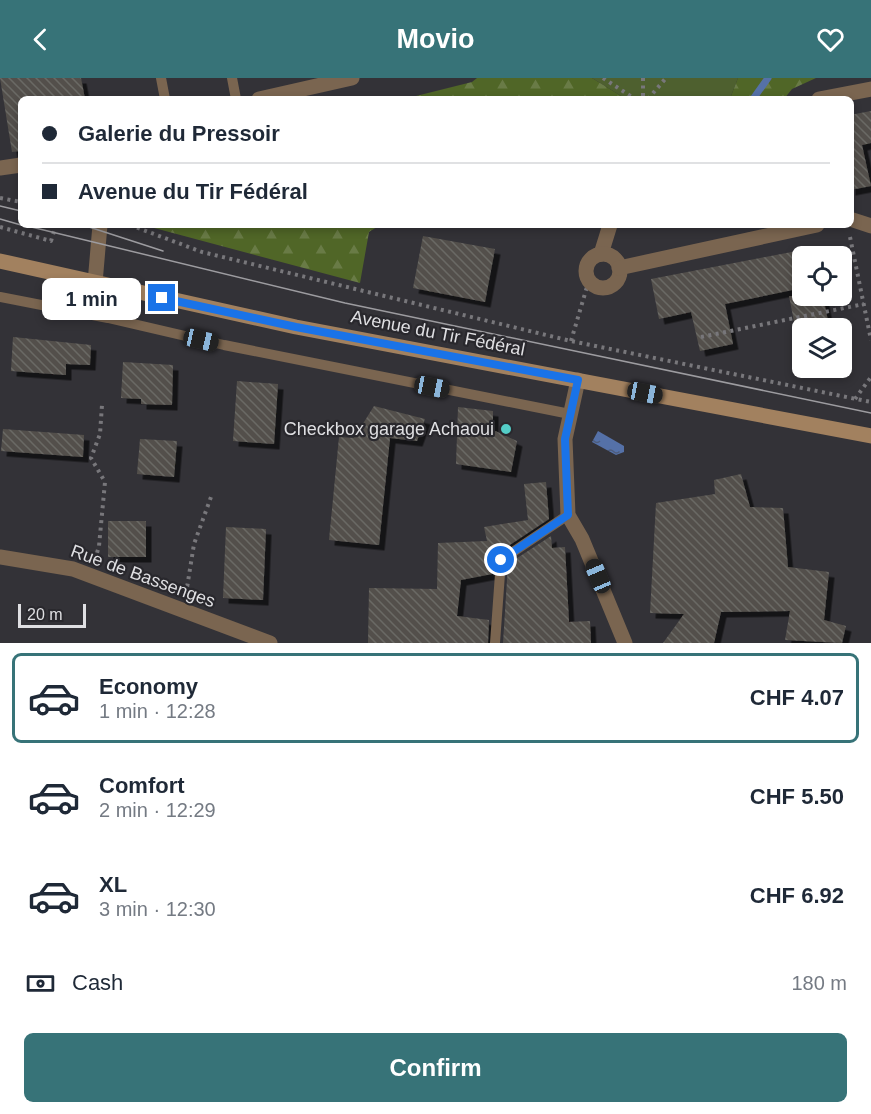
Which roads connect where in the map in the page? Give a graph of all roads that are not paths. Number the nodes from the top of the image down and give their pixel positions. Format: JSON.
{"nodes":[{"id":1,"x":161,"y":78,"type":"edge"},
{"id":2,"x":232,"y":78,"type":"edge"},
{"id":3,"x":352,"y":78,"type":"edge"},
{"id":4,"x":871,"y":89,"type":"edge"},
{"id":5,"x":164,"y":96,"type":"edge"},
{"id":6,"x":235,"y":96,"type":"edge"},
{"id":7,"x":272,"y":96,"type":"edge"},
{"id":8,"x":835,"y":96,"type":"edge"},
{"id":9,"x":18,"y":165,"type":"edge"},
{"id":10,"x":0,"y":168,"type":"edge"},
{"id":11,"x":854,"y":220,"type":"edge"},
{"id":12,"x":871,"y":226,"type":"edge"},
{"id":13,"x":99,"y":228,"type":"edge"},
{"id":14,"x":609,"y":228,"type":"edge"},
{"id":15,"x":803,"y":228,"type":"edge"},
{"id":16,"x":601,"y":254,"type":"junction"},
{"id":17,"x":0,"y":261,"type":"edge"},
{"id":18,"x":619,"y":268,"type":"junction"},
{"id":19,"x":95,"y":283,"type":"junction"},
{"id":20,"x":0,"y":297,"type":"edge"},
{"id":21,"x":578,"y":380,"type":"junction"},
{"id":22,"x":570,"y":414,"type":"junction"},
{"id":23,"x":871,"y":436,"type":"edge"},
{"id":24,"x":568,"y":515,"type":"junction"},
{"id":25,"x":0,"y":556,"type":"edge"},
{"id":26,"x":270,"y":643,"type":"edge"},
{"id":27,"x":495,"y":643,"type":"edge"},
{"id":28,"x":625,"y":643,"type":"edge"}],
"edges":[{"from":1,"to":5,"type":"lane"},
{"from":2,"to":6,"type":"lane"},
{"from":3,"to":7,"type":"street"},
{"from":4,"to":8,"type":"street"},
{"from":9,"to":10,"type":"street"},
{"from":11,"to":12,"type":"street"},
{"from":13,"to":19,"type":"street"},
{"from":14,"to":16,"type":"street"},
{"from":15,"to":18,"type":"street"},
{"from":16,"to":18,"type":"street"},
{"from":16,"to":18,"type":"street"},
{"from":17,"to":19,"type":"main road","name":"Avenue du Tir Fédéral"},
{"from":19,"to":21,"type":"main road","name":"Avenue du Tir Fédéral"},
{"from":20,"to":22,"type":"lane"},
{"from":21,"to":22,"type":"street"},
{"from":21,"to":23,"type":"main road","name":"Avenue du Tir Fédéral"},
{"from":22,"to":24,"type":"street"},
{"from":24,"to":27,"type":"lane"},
{"from":24,"to":28,"type":"street"},
{"from":25,"to":26,"type":"street","name":"Rue de Bassenges"}]}
